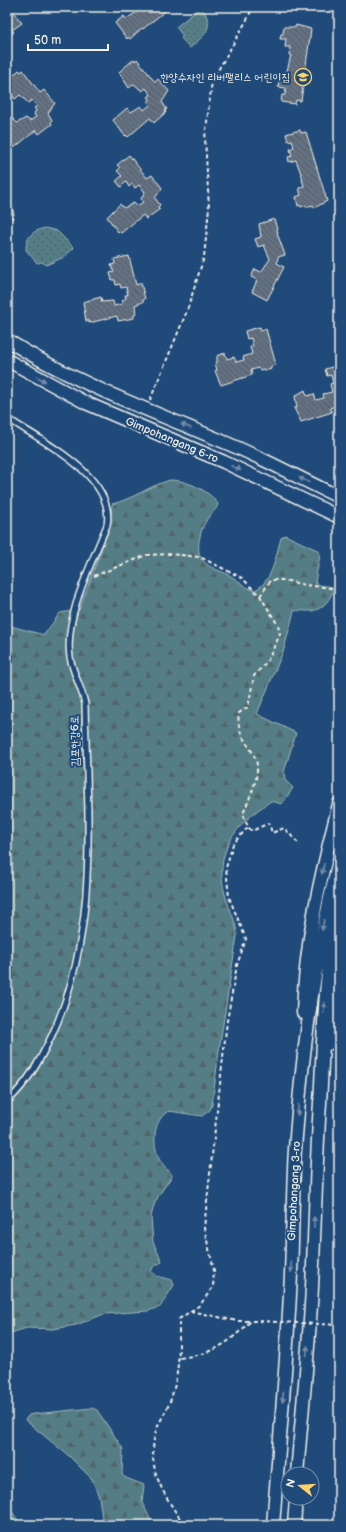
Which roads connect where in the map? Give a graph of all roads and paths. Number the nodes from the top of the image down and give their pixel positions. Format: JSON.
{"nodes":[{"id":1,"x":252,"y":7,"type":"edge"},
{"id":2,"x":7,"y":340,"type":"edge"},
{"id":3,"x":7,"y":360,"type":"edge"},
{"id":4,"x":146,"y":409,"type":"junction"},
{"id":5,"x":7,"y":418,"type":"edge"},
{"id":6,"x":339,"y":497,"type":"edge"},
{"id":7,"x":339,"y":517,"type":"edge"},
{"id":8,"x":85,"y":580,"type":"junction"},
{"id":9,"x":339,"y":589,"type":"edge"},
{"id":10,"x":260,"y":596,"type":"junction"},
{"id":11,"x":339,"y":804,"type":"edge"},
{"id":12,"x":248,"y":827,"type":"junction"},
{"id":13,"x":300,"y":845,"type":"dead end"},
{"id":14,"x":339,"y":860,"type":"edge"},
{"id":15,"x":339,"y":910,"type":"edge"},
{"id":16,"x":339,"y":978,"type":"edge"},
{"id":17,"x":322,"y":1079,"type":"junction"},
{"id":18,"x":300,"y":1086,"type":"junction"},
{"id":19,"x":7,"y":1102,"type":"edge"},
{"id":20,"x":190,"y":1311,"type":"junction"},
{"id":21,"x":251,"y":1321,"type":"junction"},
{"id":22,"x":339,"y":1325,"type":"edge"},
{"id":23,"x":180,"y":1358,"type":"junction"},
{"id":24,"x":298,"y":1466,"type":"edge"},
{"id":25,"x":295,"y":1506,"type":"edge"},
{"id":26,"x":182,"y":1525,"type":"edge"},
{"id":27,"x":273,"y":1525,"type":"edge"},
{"id":28,"x":294,"y":1525,"type":"edge"}],
"edges":[{"from":1,"to":4,"type":"path"},
{"from":2,"to":4,"type":"street","name":"Gimpohangang 6-ro"},
{"from":3,"to":7,"type":"street","name":"Gimpohangang 6-ro","one_way":true},
{"from":6,"to":4,"type":"street","name":"Gimpohangang 6-ro","one_way":true},
{"from":5,"to":8,"type":"lane","name":"김포한강6로"},
{"from":8,"to":10,"type":"path"},
{"from":8,"to":19,"type":"lane","name":"김포한강6로"},
{"from":9,"to":10,"type":"path"},
{"from":10,"to":12,"type":"path"},
{"from":11,"to":18,"type":"street","one_way":true},
{"from":12,"to":13,"type":"path"},
{"from":12,"to":20,"type":"path"},
{"from":14,"to":18,"type":"street","name":"Gimpohangang 3-ro","one_way":true},
{"from":17,"to":15,"type":"street","name":"Gimpohangang 3-ro","one_way":true},
{"from":16,"to":17,"type":"street"},
{"from":24,"to":17,"type":"street","name":"Gimpohangang 3-ro","one_way":true},
{"from":18,"to":27,"type":"street","name":"Gimpohangang 3-ro","one_way":true},
{"from":20,"to":21,"type":"path"},
{"from":20,"to":23,"type":"path"},
{"from":21,"to":22,"type":"path","bridge":true},
{"from":21,"to":23,"type":"path"},
{"from":23,"to":26,"type":"path"},
{"from":25,"to":28,"type":"street"}]}
